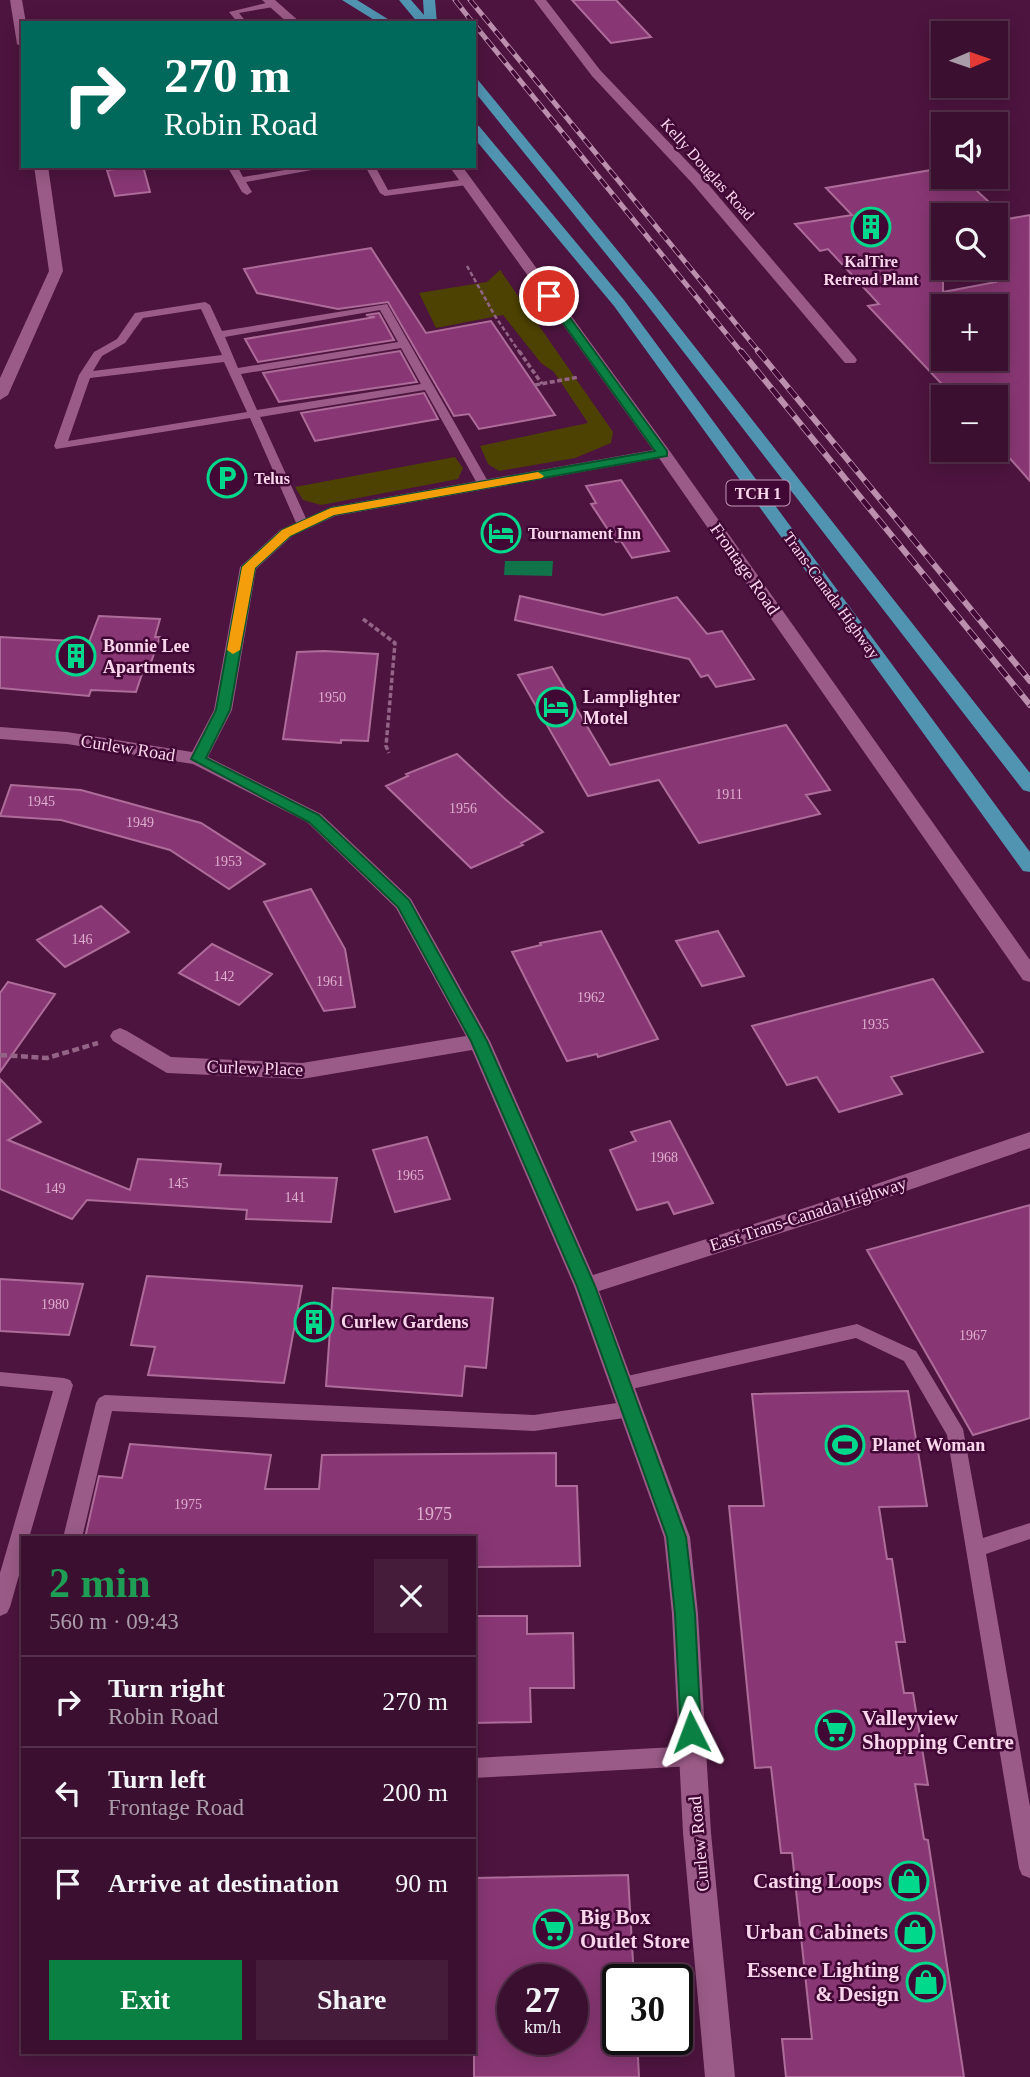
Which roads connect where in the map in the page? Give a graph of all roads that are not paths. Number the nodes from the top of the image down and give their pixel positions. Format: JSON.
{"nodes":[{"id":1,"x":16,"y":0,"type":"edge"},
{"id":2,"x":348,"y":0,"type":"edge"},
{"id":3,"x":372,"y":0,"type":"edge"},
{"id":4,"x":405,"y":0,"type":"edge"},
{"id":5,"x":429,"y":0,"type":"edge"},
{"id":6,"x":541,"y":0,"type":"edge"},
{"id":7,"x":269,"y":2,"type":"edge"},
{"id":8,"x":241,"y":21,"type":"edge"},
{"id":9,"x":293,"y":21,"type":"edge"},
{"id":10,"x":383,"y":21,"type":"edge"},
{"id":11,"x":384,"y":21,"type":"edge"},
{"id":12,"x":423,"y":21,"type":"edge"},
{"id":13,"x":431,"y":21,"type":"edge"},
{"id":14,"x":21,"y":31,"type":"edge"},
{"id":15,"x":476,"y":85,"type":"edge"},
{"id":16,"x":476,"y":131,"type":"edge"},
{"id":17,"x":41,"y":168,"type":"edge"},
{"id":18,"x":233,"y":168,"type":"edge"},
{"id":19,"x":316,"y":168,"type":"edge"},
{"id":20,"x":371,"y":168,"type":"edge"},
{"id":21,"x":456,"y":168,"type":"edge"},
{"id":22,"x":240,"y":180,"type":"junction"},
{"id":23,"x":467,"y":182,"type":"junction"},
{"id":24,"x":247,"y":192,"type":"dead end"},
{"id":25,"x":218,"y":335,"type":"junction"},
{"id":26,"x":403,"y":344,"type":"junction"},
{"id":27,"x":228,"y":358,"type":"junction"},
{"id":28,"x":850,"y":360,"type":"dead end"},
{"id":29,"x":234,"y":372,"type":"junction"},
{"id":30,"x":85,"y":375,"type":"junction"},
{"id":31,"x":4,"y":376,"type":"edge"},
{"id":32,"x":427,"y":386,"type":"junction"},
{"id":33,"x":0,"y":395,"type":"edge"},
{"id":34,"x":254,"y":415,"type":"junction"},
{"id":35,"x":663,"y":453,"type":"junction"},
{"id":36,"x":484,"y":485,"type":"junction"},
{"id":37,"x":303,"y":525,"type":"junction"},
{"id":38,"x":0,"y":733,"type":"edge"},
{"id":39,"x":198,"y":759,"type":"junction"},
{"id":40,"x":1030,"y":786,"type":"edge"},
{"id":41,"x":1030,"y":866,"type":"edge"},
{"id":42,"x":1030,"y":975,"type":"edge"},
{"id":43,"x":120,"y":1036,"type":"road end"},
{"id":44,"x":479,"y":1041,"type":"junction"},
{"id":45,"x":1030,"y":1140,"type":"edge"},
{"id":46,"x":586,"y":1286,"type":"junction"},
{"id":47,"x":0,"y":1379,"type":"edge"},
{"id":48,"x":627,"y":1397,"type":"junction"},
{"id":49,"x":1030,"y":1531,"type":"edge"},
{"id":50,"x":72,"y":1536,"type":"edge"},
{"id":51,"x":975,"y":1549,"type":"junction"},
{"id":52,"x":0,"y":1607,"type":"edge"},
{"id":53,"x":692,"y":1756,"type":"junction"},
{"id":54,"x":476,"y":1768,"type":"edge"},
{"id":55,"x":1030,"y":1868,"type":"edge"},
{"id":56,"x":720,"y":2077,"type":"edge"}],
"edges":[{"from":1,"to":14,"type":"street"},
{"from":2,"to":10,"type":"highway"},
{"from":3,"to":11,"type":"highway"},
{"from":4,"to":12,"type":"highway"},
{"from":5,"to":13,"type":"highway"},
{"from":6,"to":28,"type":"street","name":"Kelly Douglas Road"},
{"from":7,"to":8,"type":"lane"},
{"from":7,"to":9,"type":"street"},
{"from":15,"to":40,"type":"highway","number":"TCH 1"},
{"from":16,"to":41,"type":"highway","name":"Trans-Canada Highway","number":"TCH 1"},
{"from":17,"to":31,"type":"street"},
{"from":18,"to":22,"type":"lane"},
{"from":19,"to":22,"type":"lane"},
{"from":20,"to":23,"type":"lane"},
{"from":21,"to":23,"type":"street","name":"Frontage Road"},
{"from":22,"to":24,"type":"lane"},
{"from":23,"to":35,"type":"street","name":"Frontage Road"},
{"from":25,"to":26,"type":"lane"},
{"from":25,"to":27,"type":"lane"},
{"from":25,"to":30,"type":"lane"},
{"from":26,"to":29,"type":"lane"},
{"from":26,"to":32,"type":"lane"},
{"from":27,"to":29,"type":"lane"},
{"from":27,"to":30,"type":"lane"},
{"from":29,"to":34,"type":"lane"},
{"from":30,"to":34,"type":"lane"},
{"from":31,"to":33,"type":"street"},
{"from":32,"to":34,"type":"lane"},
{"from":32,"to":36,"type":"lane"},
{"from":34,"to":37,"type":"lane"},
{"from":35,"to":36,"type":"street"},
{"from":35,"to":42,"type":"street","name":"Frontage Road"},
{"from":36,"to":37,"type":"street"},
{"from":37,"to":39,"type":"street"},
{"from":38,"to":39,"type":"street","name":"Curlew Road"},
{"from":39,"to":44,"type":"street","name":"Curlew Road"},
{"from":43,"to":44,"type":"street","name":"Curlew Place"},
{"from":44,"to":46,"type":"street","name":"Curlew Road"},
{"from":45,"to":46,"type":"street","name":"East Trans-Canada Highway"},
{"from":46,"to":48,"type":"street","name":"Curlew Road"},
{"from":47,"to":52,"type":"lane"},
{"from":48,"to":50,"type":"lane"},
{"from":48,"to":51,"type":"lane"},
{"from":48,"to":53,"type":"street","name":"Curlew Road"},
{"from":49,"to":51,"type":"lane"},
{"from":51,"to":55,"type":"lane"},
{"from":53,"to":54,"type":"lane"},
{"from":53,"to":56,"type":"street","name":"Curlew Road"}]}
